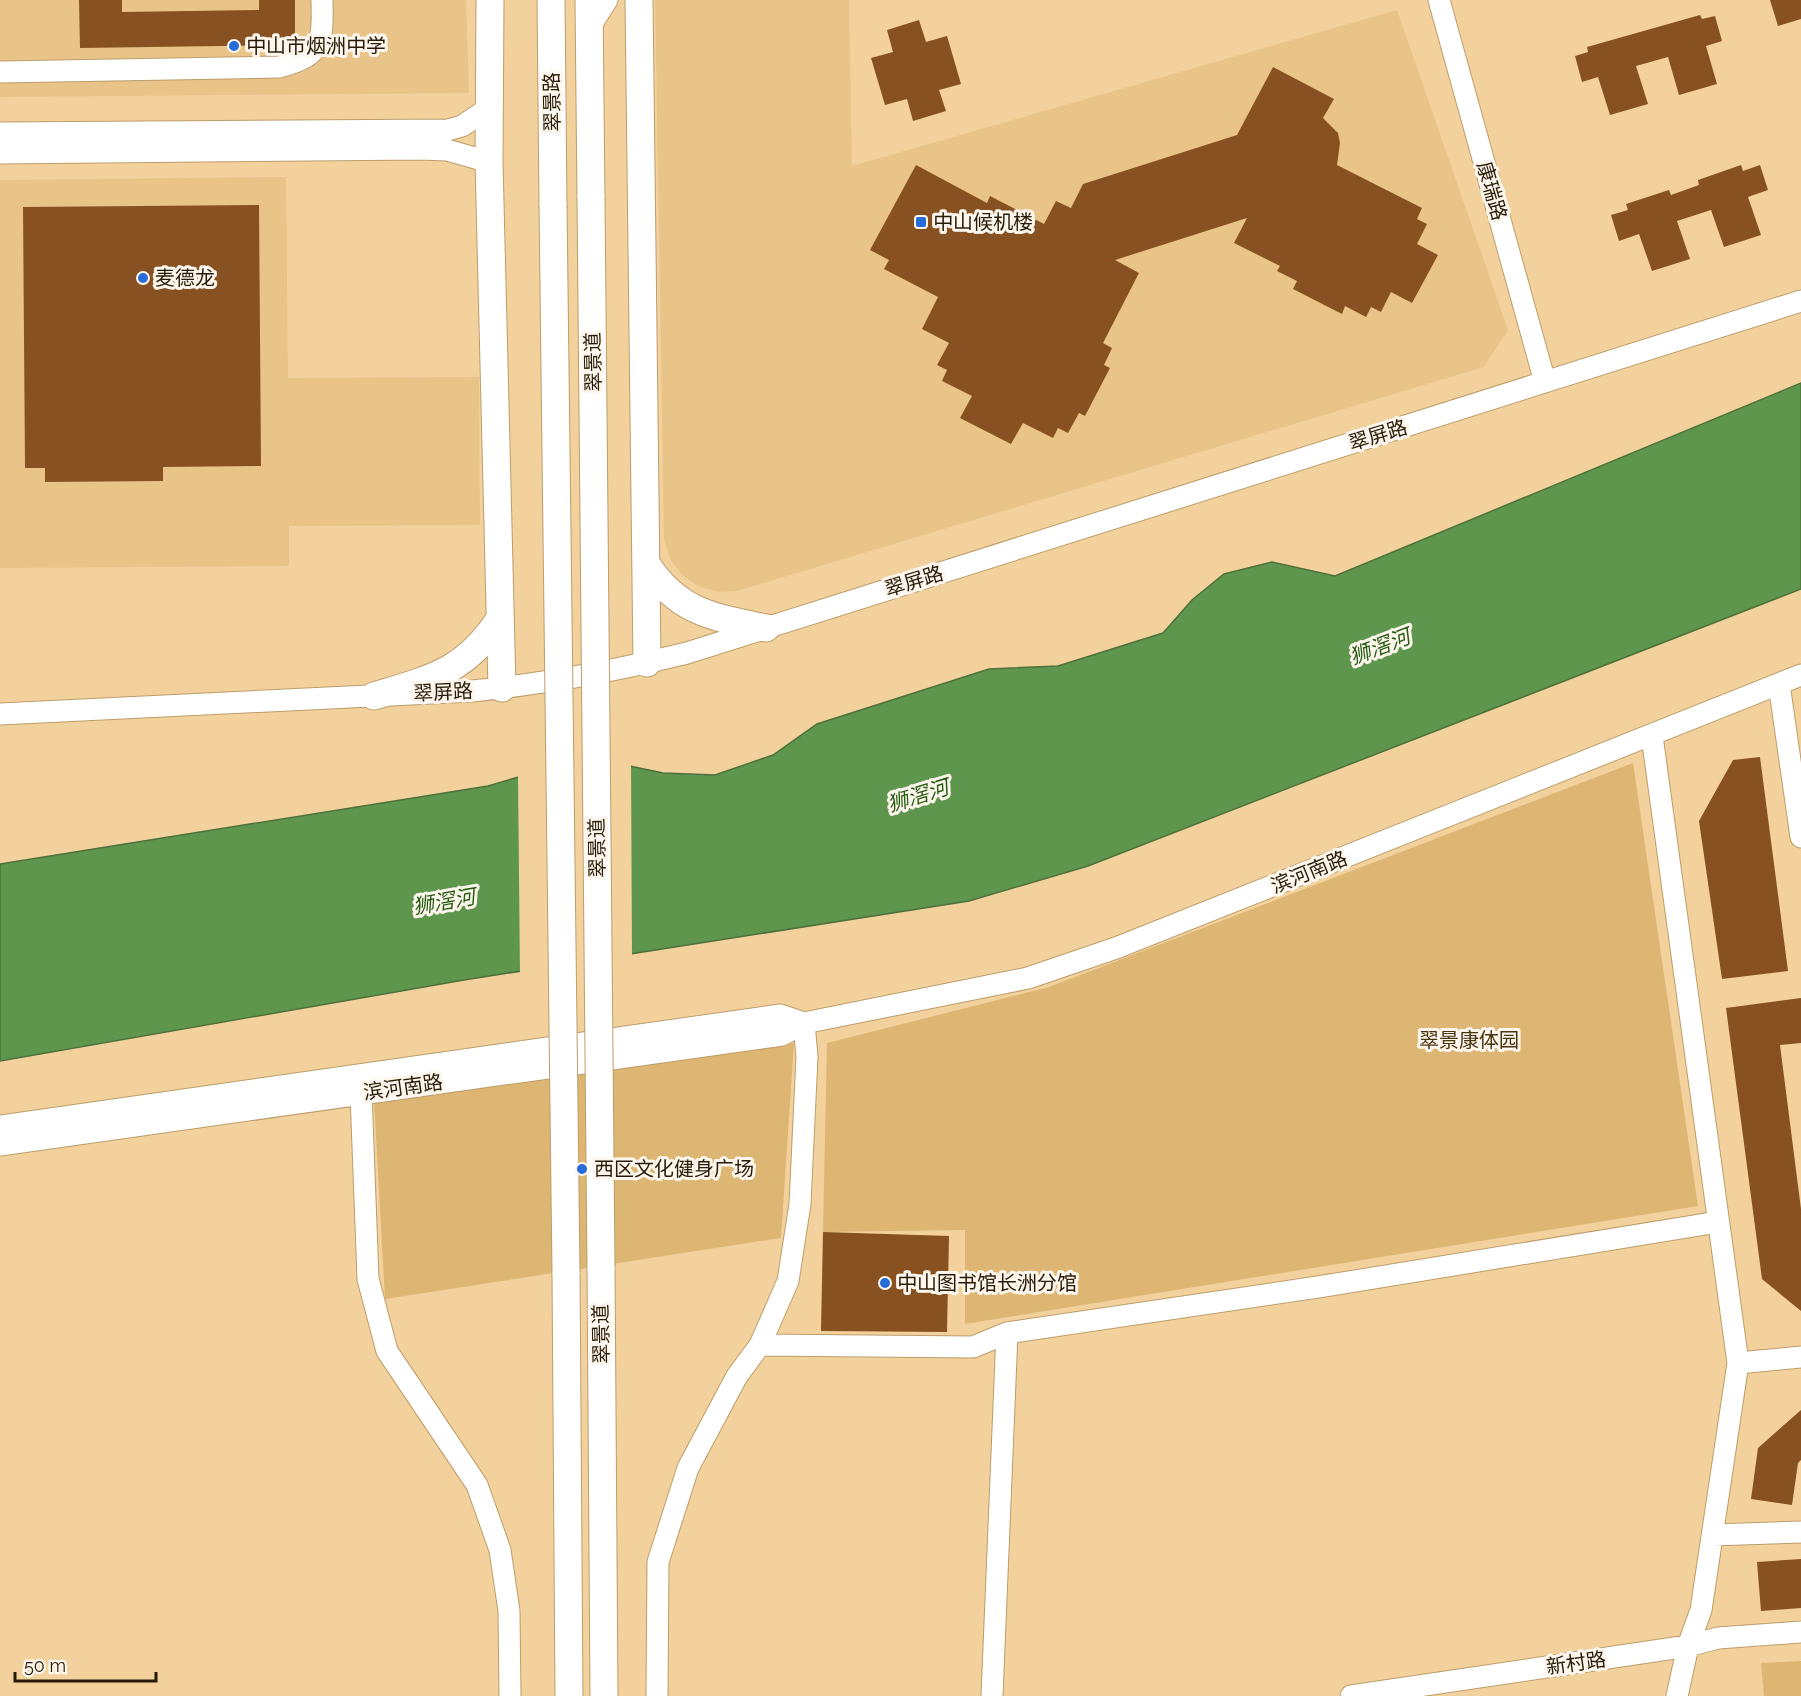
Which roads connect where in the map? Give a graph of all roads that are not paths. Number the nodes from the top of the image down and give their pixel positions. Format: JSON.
{"nodes":[{"id":1,"x":322,"y":0,"type":"edge"},
{"id":2,"x":490,"y":0,"type":"edge"},
{"id":3,"x":551,"y":0,"type":"edge"},
{"id":4,"x":589,"y":0,"type":"edge"},
{"id":5,"x":607,"y":0,"type":"edge"},
{"id":6,"x":639,"y":0,"type":"edge"},
{"id":7,"x":1439,"y":0,"type":"edge"},
{"id":8,"x":589,"y":28,"type":"junction"},
{"id":9,"x":0,"y":72,"type":"edge"},
{"id":10,"x":489,"y":108,"type":"junction"},
{"id":11,"x":0,"y":133,"type":"edge"},
{"id":12,"x":0,"y":153,"type":"edge"},
{"id":13,"x":489,"y":162,"type":"junction"},
{"id":14,"x":1801,"y":301,"type":"edge"},
{"id":15,"x":1545,"y":382,"type":"junction"},
{"id":16,"x":647,"y":565,"type":"junction"},
{"id":17,"x":499,"y":620,"type":"junction"},
{"id":18,"x":766,"y":628,"type":"junction"},
{"id":19,"x":647,"y":663,"type":"junction"},
{"id":20,"x":1801,"y":675,"type":"edge"},
{"id":21,"x":1779,"y":684,"type":"junction"},
{"id":22,"x":502,"y":688,"type":"junction"},
{"id":23,"x":374,"y":696,"type":"junction"},
{"id":24,"x":0,"y":714,"type":"edge"},
{"id":25,"x":1652,"y":736,"type":"junction"},
{"id":26,"x":1801,"y":837,"type":"edge"},
{"id":27,"x":804,"y":1023,"type":"junction"},
{"id":28,"x":358,"y":1083,"type":"junction"},
{"id":29,"x":0,"y":1126,"type":"edge"},
{"id":30,"x":0,"y":1145,"type":"edge"},
{"id":31,"x":1718,"y":1222,"type":"junction"},
{"id":32,"x":1007,"y":1333,"type":"junction"},
{"id":33,"x":760,"y":1345,"type":"junction"},
{"id":34,"x":1801,"y":1357,"type":"edge"},
{"id":35,"x":1738,"y":1363,"type":"junction"},
{"id":36,"x":1801,"y":1532,"type":"edge"},
{"id":37,"x":1712,"y":1535,"type":"junction"},
{"id":38,"x":1801,"y":1632,"type":"edge"},
{"id":39,"x":1688,"y":1646,"type":"junction"},
{"id":40,"x":510,"y":1696,"type":"edge"},
{"id":41,"x":569,"y":1696,"type":"edge"},
{"id":42,"x":604,"y":1696,"type":"edge"},
{"id":43,"x":657,"y":1696,"type":"edge"},
{"id":44,"x":992,"y":1696,"type":"edge"},
{"id":45,"x":1351,"y":1696,"type":"edge"},
{"id":46,"x":1677,"y":1696,"type":"edge"}],
"edges":[{"from":1,"to":9,"type":"street"},
{"from":2,"to":10,"type":"main road"},
{"from":3,"to":41,"type":"main road","name":"翠景路","bridge":true},
{"from":4,"to":8,"type":"main road","name":"翠景道"},
{"from":5,"to":8,"type":"street"},
{"from":6,"to":16,"type":"main road"},
{"from":7,"to":15,"type":"street","name":"康瑞路"},
{"from":8,"to":42,"type":"main road","name":"翠景道","bridge":true},
{"from":10,"to":11,"type":"street"},
{"from":10,"to":13,"type":"main road"},
{"from":12,"to":13,"type":"street"},
{"from":13,"to":17,"type":"main road"},
{"from":14,"to":15,"type":"street","name":"翠屏路"},
{"from":15,"to":18,"type":"street","name":"翠屏路"},
{"from":16,"to":18,"type":"main road"},
{"from":16,"to":19,"type":"main road"},
{"from":17,"to":22,"type":"main road"},
{"from":17,"to":23,"type":"main road"},
{"from":18,"to":19,"type":"street","name":"翠屏路"},
{"from":19,"to":22,"type":"street","name":"翠屏路"},
{"from":20,"to":21,"type":"street","name":"滨河南路"},
{"from":21,"to":25,"type":"street","name":"滨河南路"},
{"from":21,"to":26,"type":"street"},
{"from":22,"to":23,"type":"street","name":"翠屏路"},
{"from":23,"to":24,"type":"street","name":"翠屏路"},
{"from":25,"to":27,"type":"street","name":"滨河南路"},
{"from":25,"to":31,"type":"street"},
{"from":27,"to":28,"type":"street","name":"滨河南路"},
{"from":27,"to":33,"type":"street"},
{"from":28,"to":29,"type":"street","name":"滨河南路"},
{"from":28,"to":30,"type":"street","name":"滨河南路"},
{"from":28,"to":40,"type":"street"},
{"from":31,"to":32,"type":"street"},
{"from":31,"to":35,"type":"street"},
{"from":32,"to":33,"type":"street"},
{"from":32,"to":44,"type":"street"},
{"from":33,"to":43,"type":"street"},
{"from":34,"to":35,"type":"street"},
{"from":35,"to":37,"type":"street"},
{"from":36,"to":37,"type":"street"},
{"from":37,"to":39,"type":"street"},
{"from":38,"to":39,"type":"street","name":"新村路"},
{"from":39,"to":45,"type":"street","name":"新村路"},
{"from":39,"to":46,"type":"street"}]}
